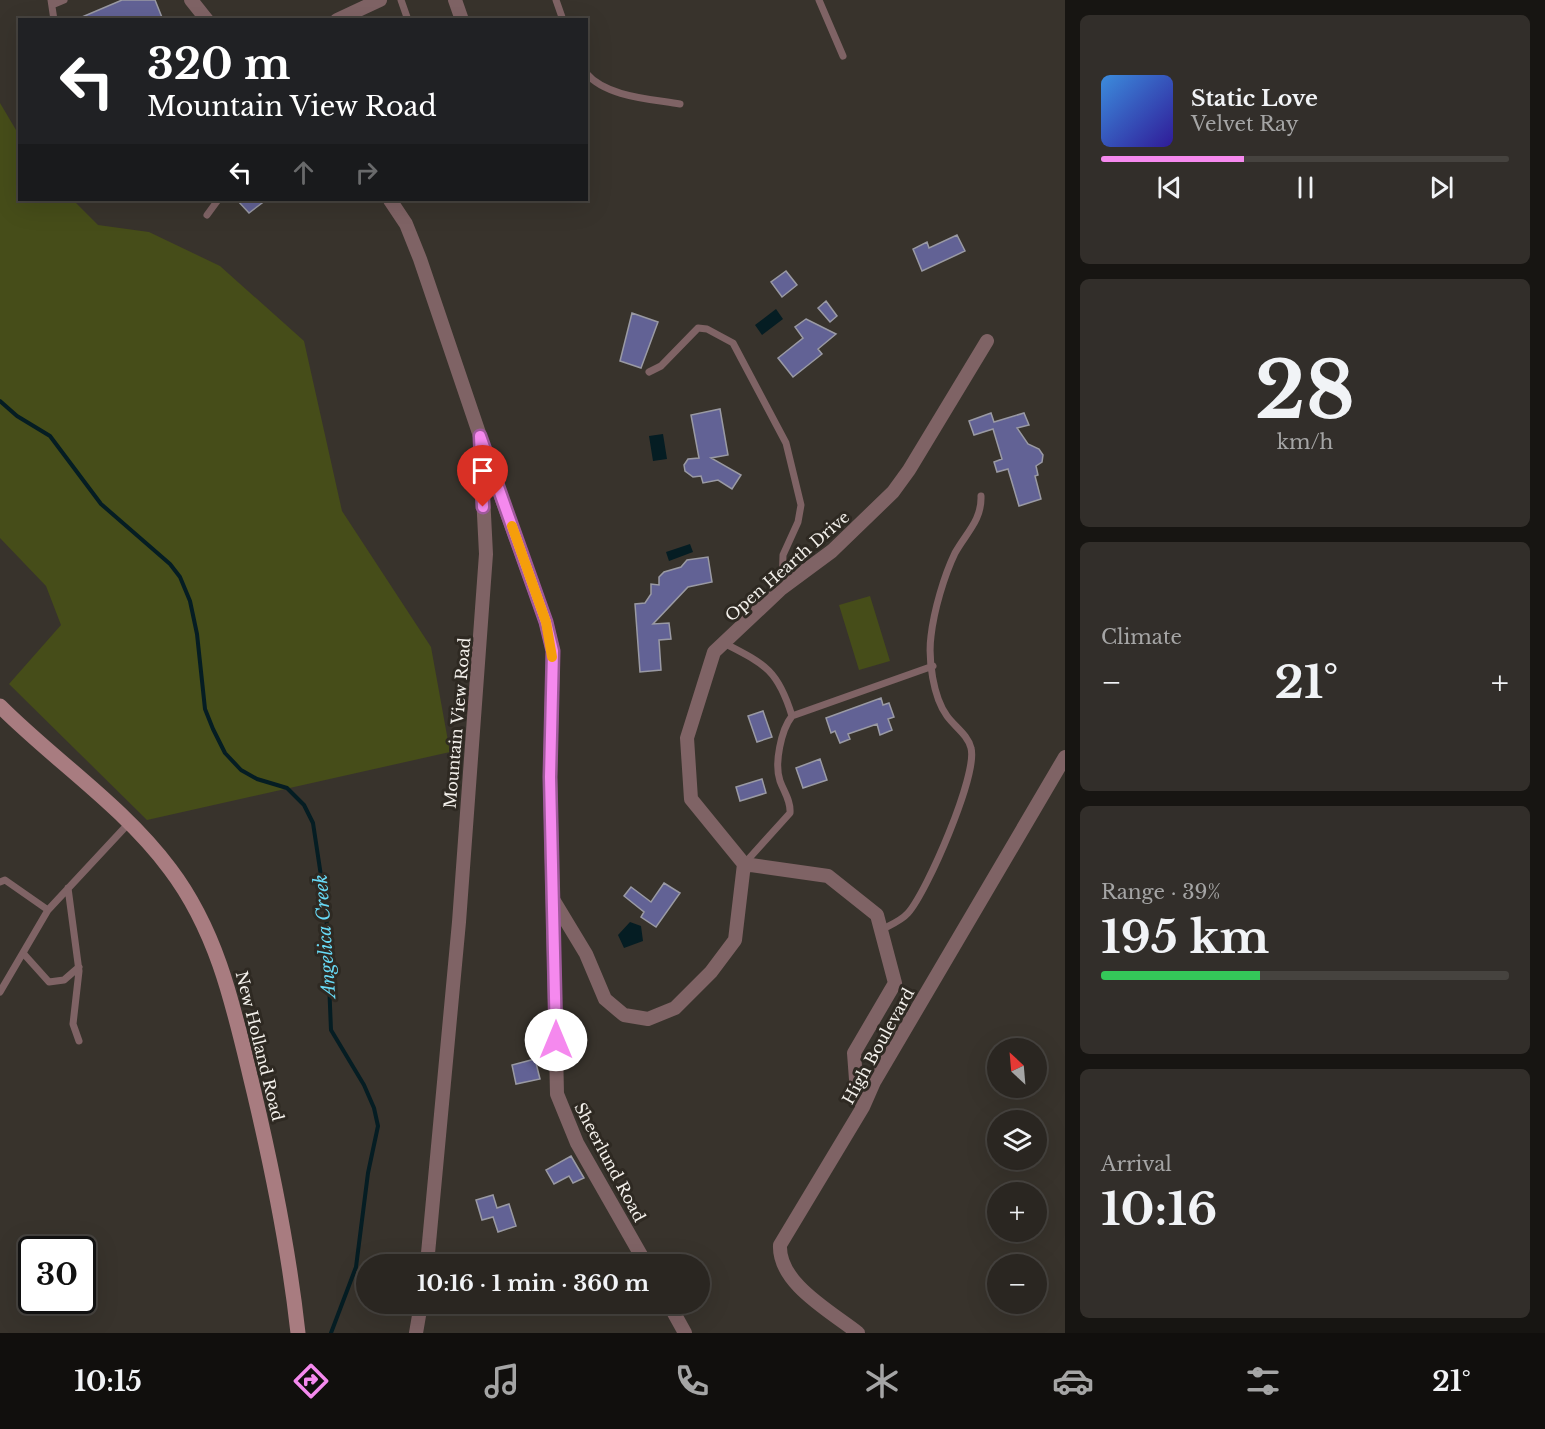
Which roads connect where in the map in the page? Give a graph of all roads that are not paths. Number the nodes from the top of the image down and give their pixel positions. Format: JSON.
{"nodes":[{"id":1,"x":64,"y":0,"type":"edge"},
{"id":2,"x":191,"y":0,"type":"edge"},
{"id":3,"x":380,"y":0,"type":"edge"},
{"id":4,"x":401,"y":0,"type":"edge"},
{"id":5,"x":455,"y":0,"type":"edge"},
{"id":6,"x":556,"y":0,"type":"edge"},
{"id":7,"x":819,"y":0,"type":"edge"},
{"id":8,"x":51,"y":3,"type":"edge"},
{"id":9,"x":54,"y":18,"type":"edge"},
{"id":10,"x":205,"y":18,"type":"edge"},
{"id":11,"x":341,"y":18,"type":"edge"},
{"id":12,"x":407,"y":18,"type":"edge"},
{"id":13,"x":461,"y":18,"type":"edge"},
{"id":14,"x":562,"y":18,"type":"edge"},
{"id":15,"x":843,"y":56,"type":"dead end"},
{"id":16,"x":588,"y":75,"type":"edge"},
{"id":17,"x":680,"y":104,"type":"dead end"},
{"id":18,"x":217,"y":201,"type":"edge"},
{"id":19,"x":391,"y":201,"type":"edge"},
{"id":20,"x":207,"y":215,"type":"dead end"},
{"id":21,"x":987,"y":341,"type":"dead end"},
{"id":22,"x":649,"y":372,"type":"dead end"},
{"id":23,"x":480,"y":436,"type":"junction"},
{"id":24,"x":981,"y":496,"type":"dead end"},
{"id":25,"x":782,"y":588,"type":"junction"},
{"id":26,"x":724,"y":643,"type":"junction"},
{"id":27,"x":933,"y":666,"type":"junction"},
{"id":28,"x":0,"y":706,"type":"edge"},
{"id":29,"x":792,"y":716,"type":"junction"},
{"id":30,"x":1065,"y":757,"type":"edge"},
{"id":31,"x":129,"y":823,"type":"junction"},
{"id":32,"x":744,"y":864,"type":"junction"},
{"id":33,"x":0,"y":882,"type":"edge"},
{"id":34,"x":68,"y":888,"type":"junction"},
{"id":35,"x":554,"y":901,"type":"junction"},
{"id":36,"x":48,"y":910,"type":"junction"},
{"id":37,"x":881,"y":930,"type":"junction"},
{"id":38,"x":23,"y":953,"type":"junction"},
{"id":39,"x":79,"y":967,"type":"junction"},
{"id":40,"x":0,"y":992,"type":"edge"},
{"id":41,"x":79,"y":1041,"type":"dead end"},
{"id":42,"x":863,"y":1107,"type":"junction"},
{"id":43,"x":428,"y":1254,"type":"edge"},
{"id":44,"x":640,"y":1254,"type":"edge"},
{"id":45,"x":420,"y":1314,"type":"edge"},
{"id":46,"x":675,"y":1314,"type":"edge"},
{"id":47,"x":298,"y":1333,"type":"edge"},
{"id":48,"x":416,"y":1333,"type":"edge"},
{"id":49,"x":685,"y":1333,"type":"edge"},
{"id":50,"x":858,"y":1333,"type":"edge"}],
"edges":[{"from":1,"to":8,"type":"lane"},
{"from":2,"to":10,"type":"street"},
{"from":3,"to":11,"type":"street"},
{"from":4,"to":12,"type":"lane"},
{"from":5,"to":13,"type":"street"},
{"from":6,"to":14,"type":"lane"},
{"from":7,"to":15,"type":"lane"},
{"from":8,"to":9,"type":"lane"},
{"from":16,"to":17,"type":"lane"},
{"from":18,"to":20,"type":"lane"},
{"from":19,"to":23,"type":"street","name":"Mountain View Road"},
{"from":21,"to":25,"type":"street","name":"Open Hearth Drive"},
{"from":22,"to":25,"type":"lane"},
{"from":23,"to":35,"type":"street","name":"Sheerlund Road"},
{"from":23,"to":43,"type":"street","name":"Mountain View Road"},
{"from":24,"to":27,"type":"lane"},
{"from":25,"to":26,"type":"street","name":"Open Hearth Drive"},
{"from":26,"to":29,"type":"lane"},
{"from":26,"to":32,"type":"street","name":"Open Hearth Drive"},
{"from":27,"to":29,"type":"lane"},
{"from":27,"to":37,"type":"lane"},
{"from":28,"to":31,"type":"main road","name":"New Holland Road"},
{"from":29,"to":32,"type":"lane"},
{"from":30,"to":42,"type":"street","name":"High Boulevard"},
{"from":31,"to":34,"type":"lane"},
{"from":31,"to":47,"type":"main road","name":"New Holland Road"},
{"from":32,"to":35,"type":"street"},
{"from":32,"to":37,"type":"street"},
{"from":33,"to":36,"type":"lane"},
{"from":34,"to":36,"type":"lane"},
{"from":34,"to":39,"type":"lane"},
{"from":35,"to":44,"type":"street","name":"Sheerlund Road"},
{"from":36,"to":38,"type":"lane"},
{"from":37,"to":42,"type":"street"},
{"from":38,"to":39,"type":"lane"},
{"from":38,"to":40,"type":"lane"},
{"from":39,"to":41,"type":"lane"},
{"from":42,"to":50,"type":"street","name":"High Boulevard"},
{"from":45,"to":48,"type":"street"},
{"from":46,"to":49,"type":"street"}]}
